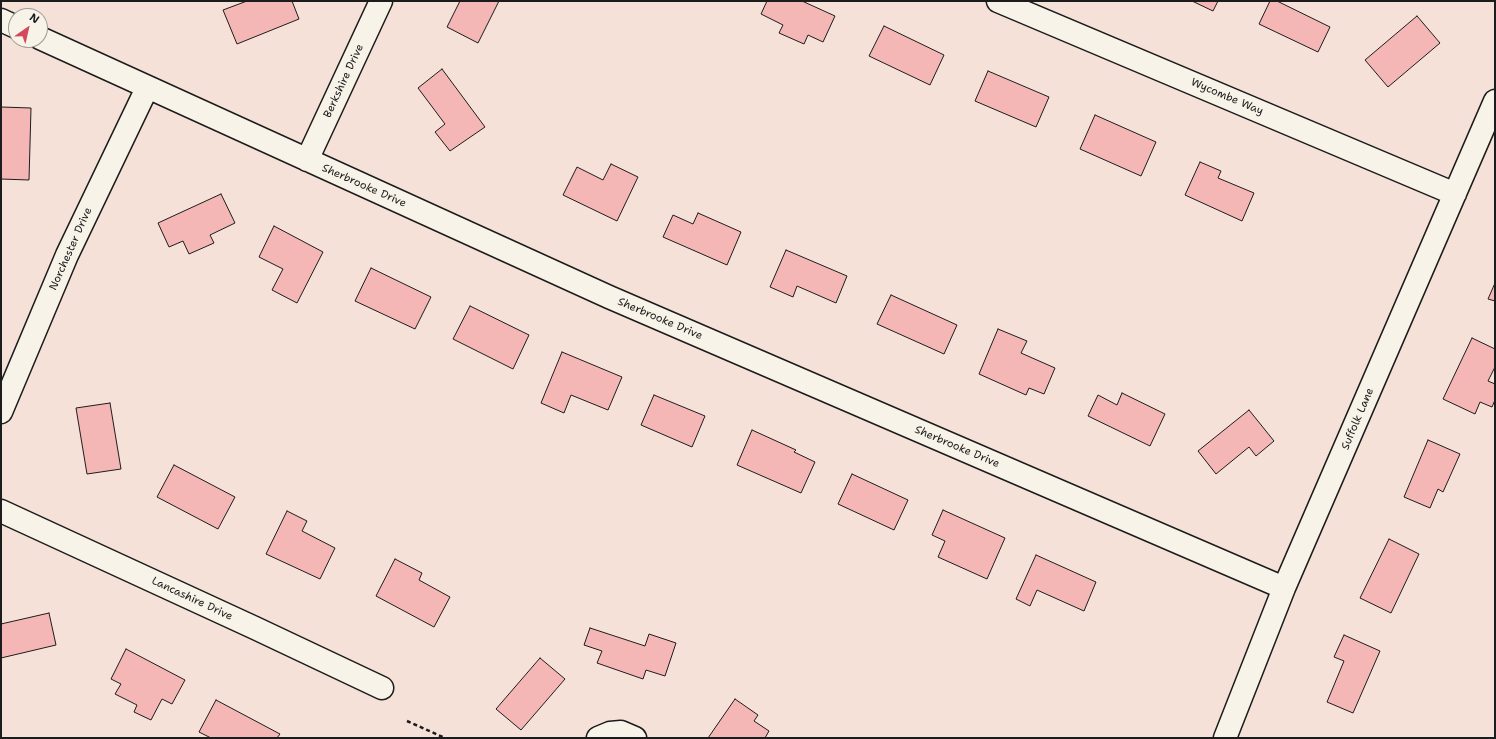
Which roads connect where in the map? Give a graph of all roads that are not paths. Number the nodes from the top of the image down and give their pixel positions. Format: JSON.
{"nodes":[{"id":1,"x":381,"y":1,"type":"edge"},
{"id":2,"x":998,"y":1,"type":"edge"},
{"id":3,"x":48,"y":42,"type":"edge"},
{"id":4,"x":147,"y":88,"type":"junction"},
{"id":5,"x":1495,"y":101,"type":"edge"},
{"id":6,"x":307,"y":160,"type":"junction"},
{"id":7,"x":1455,"y":194,"type":"junction"},
{"id":8,"x":1,"y":412,"type":"edge"},
{"id":9,"x":1,"y":511,"type":"edge"},
{"id":10,"x":1284,"y":588,"type":"junction"},
{"id":11,"x":382,"y":688,"type":"dead end"},
{"id":12,"x":598,"y":738,"type":"edge"},
{"id":13,"x":636,"y":738,"type":"edge"},
{"id":14,"x":1225,"y":738,"type":"edge"}],
"edges":[{"from":1,"to":6,"type":"street","name":"Berkshire Drive"},
{"from":2,"to":7,"type":"street","name":"Wycombe Way"},
{"from":3,"to":4,"type":"street","name":"Sherbrooke Drive"},
{"from":4,"to":6,"type":"street","name":"Sherbrooke Drive"},
{"from":4,"to":8,"type":"street","name":"Norchester Drive"},
{"from":5,"to":7,"type":"street","name":"Suffolk Lane"},
{"from":6,"to":10,"type":"street","name":"Sherbrooke Drive"},
{"from":7,"to":10,"type":"street","name":"Suffolk Lane"},
{"from":9,"to":11,"type":"street","name":"Lancashire Drive"},
{"from":10,"to":14,"type":"street","name":"Suffolk Lane"},
{"from":12,"to":13,"type":"street"}]}
